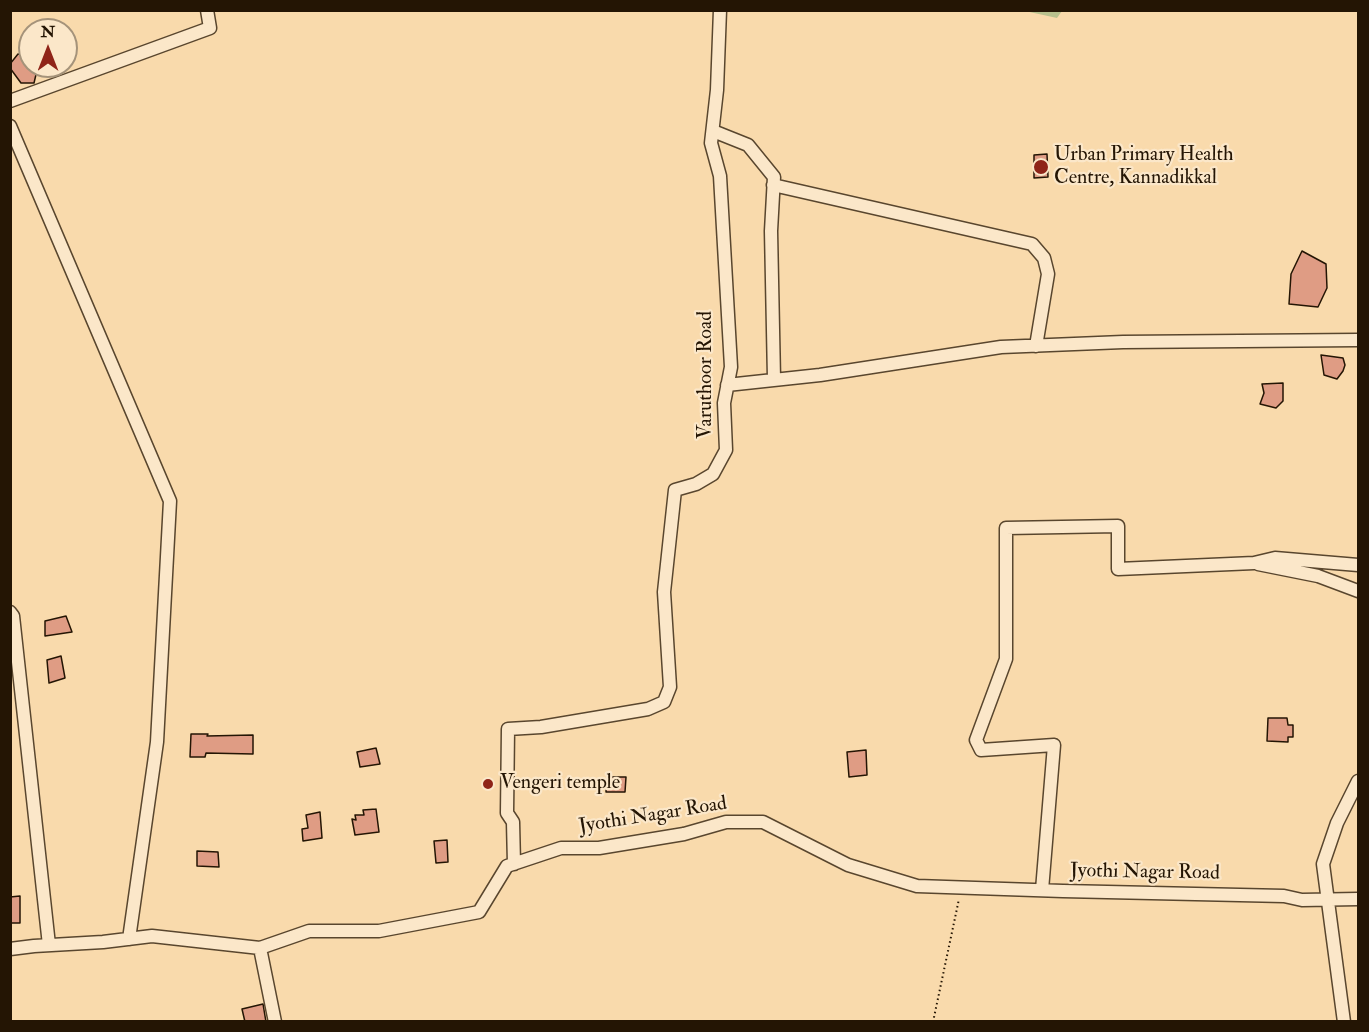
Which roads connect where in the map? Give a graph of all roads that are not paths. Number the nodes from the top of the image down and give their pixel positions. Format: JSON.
{"nodes":[{"id":1,"x":207,"y":10,"type":"edge"},
{"id":2,"x":720,"y":10,"type":"edge"},
{"id":3,"x":10,"y":101,"type":"edge"},
{"id":4,"x":10,"y":126,"type":"edge"},
{"id":5,"x":713,"y":131,"type":"junction"},
{"id":6,"x":773,"y":185,"type":"junction"},
{"id":7,"x":1359,"y":340,"type":"edge"},
{"id":8,"x":1036,"y":346,"type":"junction"},
{"id":9,"x":774,"y":379,"type":"junction"},
{"id":10,"x":727,"y":385,"type":"junction"},
{"id":11,"x":1254,"y":563,"type":"junction"},
{"id":12,"x":1359,"y":565,"type":"edge"},
{"id":13,"x":1359,"y":591,"type":"edge"},
{"id":14,"x":10,"y":612,"type":"edge"},
{"id":15,"x":1359,"y":781,"type":"edge"},
{"id":16,"x":514,"y":864,"type":"junction"},
{"id":17,"x":1042,"y":890,"type":"junction"},
{"id":18,"x":1359,"y":899,"type":"edge"},
{"id":19,"x":1326,"y":900,"type":"junction"},
{"id":20,"x":129,"y":939,"type":"junction"},
{"id":21,"x":49,"y":945,"type":"junction"},
{"id":22,"x":260,"y":948,"type":"junction"},
{"id":23,"x":10,"y":949,"type":"edge"},
{"id":24,"x":275,"y":1022,"type":"edge"},
{"id":25,"x":1344,"y":1022,"type":"edge"}],
"edges":[{"from":1,"to":3,"type":"street"},
{"from":2,"to":5,"type":"street","name":"Varuthoor Road"},
{"from":4,"to":20,"type":"street"},
{"from":5,"to":6,"type":"street"},
{"from":5,"to":10,"type":"street","name":"Varuthoor Road"},
{"from":6,"to":8,"type":"street"},
{"from":6,"to":9,"type":"street"},
{"from":7,"to":8,"type":"street"},
{"from":8,"to":9,"type":"street"},
{"from":9,"to":10,"type":"street"},
{"from":10,"to":16,"type":"street","name":"Varuthoor Road"},
{"from":11,"to":12,"type":"street"},
{"from":11,"to":13,"type":"street"},
{"from":11,"to":17,"type":"street"},
{"from":14,"to":21,"type":"street"},
{"from":15,"to":19,"type":"street"},
{"from":16,"to":17,"type":"street","name":"Jyothi Nagar Road"},
{"from":16,"to":22,"type":"street","name":"Jyothi Nagar Road"},
{"from":17,"to":19,"type":"street","name":"Jyothi Nagar Road"},
{"from":18,"to":19,"type":"street","name":"Jyothi Nagar Road"},
{"from":19,"to":25,"type":"street"},
{"from":20,"to":21,"type":"street","name":"Jyothi Nagar Road"},
{"from":20,"to":22,"type":"street","name":"Jyothi Nagar Road"},
{"from":21,"to":23,"type":"street","name":"Jyothi Nagar Road"},
{"from":22,"to":24,"type":"street"}]}
